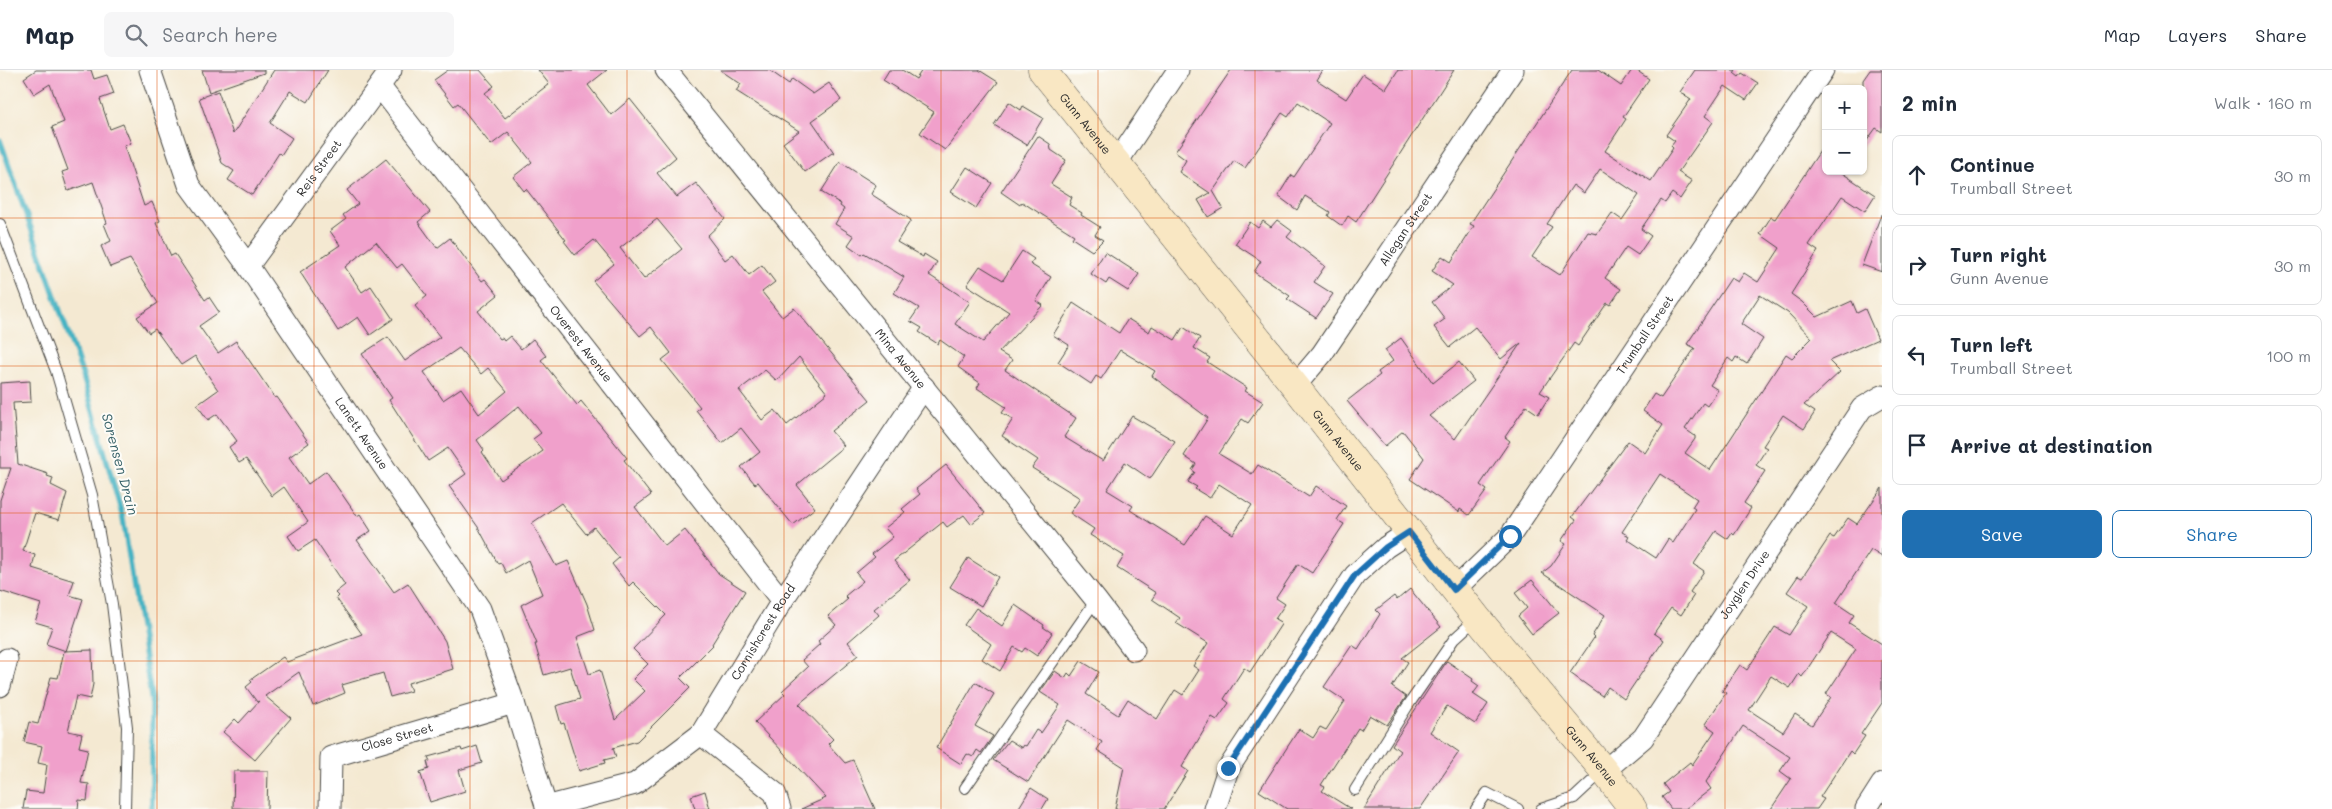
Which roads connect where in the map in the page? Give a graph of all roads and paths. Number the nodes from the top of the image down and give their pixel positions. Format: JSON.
{"nodes":[{"id":1,"x":150,"y":70,"type":"edge"},
{"id":2,"x":666,"y":70,"type":"edge"},
{"id":3,"x":1042,"y":70,"type":"edge"},
{"id":4,"x":1178,"y":70,"type":"edge"},
{"id":5,"x":1513,"y":70,"type":"edge"},
{"id":6,"x":1823,"y":70,"type":"edge"},
{"id":7,"x":386,"y":78,"type":"edge"},
{"id":8,"x":1116,"y":164,"type":"junction"},
{"id":9,"x":0,"y":224,"type":"edge"},
{"id":10,"x":248,"y":266,"type":"junction"},
{"id":11,"x":1295,"y":386,"type":"junction"},
{"id":12,"x":924,"y":387,"type":"junction"},
{"id":13,"x":1882,"y":396,"type":"edge"},
{"id":14,"x":1409,"y":532,"type":"junction"},
{"id":15,"x":1454,"y":590,"type":"junction"},
{"id":16,"x":1096,"y":600,"type":"junction"},
{"id":17,"x":782,"y":602,"type":"junction"},
{"id":18,"x":1477,"y":618,"type":"junction"},
{"id":19,"x":1134,"y":650,"type":"dead end"},
{"id":20,"x":7,"y":659,"type":"dead end"},
{"id":21,"x":0,"y":686,"type":"edge"},
{"id":22,"x":514,"y":702,"type":"junction"},
{"id":23,"x":701,"y":734,"type":"junction"},
{"id":24,"x":1604,"y":771,"type":"junction"},
{"id":25,"x":1882,"y":784,"type":"edge"},
{"id":26,"x":965,"y":788,"type":"dead end"},
{"id":27,"x":1355,"y":790,"type":"dead end"},
{"id":28,"x":1561,"y":806,"type":"edge"},
{"id":29,"x":546,"y":808,"type":"edge"},
{"id":30,"x":125,"y":809,"type":"edge"},
{"id":31,"x":330,"y":809,"type":"edge"},
{"id":32,"x":780,"y":809,"type":"edge"},
{"id":33,"x":1215,"y":809,"type":"edge"},
{"id":34,"x":1476,"y":809,"type":"edge"},
{"id":35,"x":1518,"y":809,"type":"edge"},
{"id":36,"x":1541,"y":809,"type":"edge"},
{"id":37,"x":1633,"y":809,"type":"edge"},
{"id":38,"x":1866,"y":809,"type":"edge"}],
"edges":[{"from":1,"to":10,"type":"street","name":"Lanett Avenue"},
{"from":2,"to":12,"type":"street","name":"Mina Avenue"},
{"from":3,"to":8,"type":"street","name":"Gunn Avenue"},
{"from":4,"to":8,"type":"street"},
{"from":5,"to":11,"type":"street","name":"Allegan Street"},
{"from":6,"to":15,"type":"street","name":"Trumball Street"},
{"from":7,"to":10,"type":"street","name":"Reis Street"},
{"from":7,"to":17,"type":"street","name":"Overest Avenue"},
{"from":8,"to":11,"type":"street","name":"Gunn Avenue"},
{"from":9,"to":30,"type":"lane"},
{"from":10,"to":22,"type":"street","name":"Lanett Avenue"},
{"from":11,"to":14,"type":"street","name":"Gunn Avenue"},
{"from":12,"to":16,"type":"street","name":"Mina Avenue"},
{"from":12,"to":17,"type":"street","name":"Cornishcrest Road"},
{"from":13,"to":24,"type":"street","name":"Joyglen Drive"},
{"from":14,"to":15,"type":"street","name":"Gunn Avenue"},
{"from":14,"to":33,"type":"street"},
{"from":15,"to":18,"type":"street","name":"Gunn Avenue"},
{"from":16,"to":19,"type":"street","name":"Mina Avenue"},
{"from":16,"to":26,"type":"lane"},
{"from":17,"to":23,"type":"street","name":"Cornishcrest Road"},
{"from":18,"to":24,"type":"street","name":"Gunn Avenue"},
{"from":18,"to":27,"type":"lane"},
{"from":20,"to":21,"type":"street"},
{"from":22,"to":29,"type":"street","name":"Lanett Avenue"},
{"from":22,"to":31,"type":"street","name":"Close Street"},
{"from":23,"to":29,"type":"street","name":"Cornishcrest Road"},
{"from":23,"to":32,"type":"street"},
{"from":24,"to":28,"type":"lane"},
{"from":24,"to":37,"type":"street","name":"Gunn Avenue"},
{"from":25,"to":38,"type":"street"},
{"from":28,"to":36,"type":"lane"},
{"from":34,"to":35,"type":"lane"}]}
